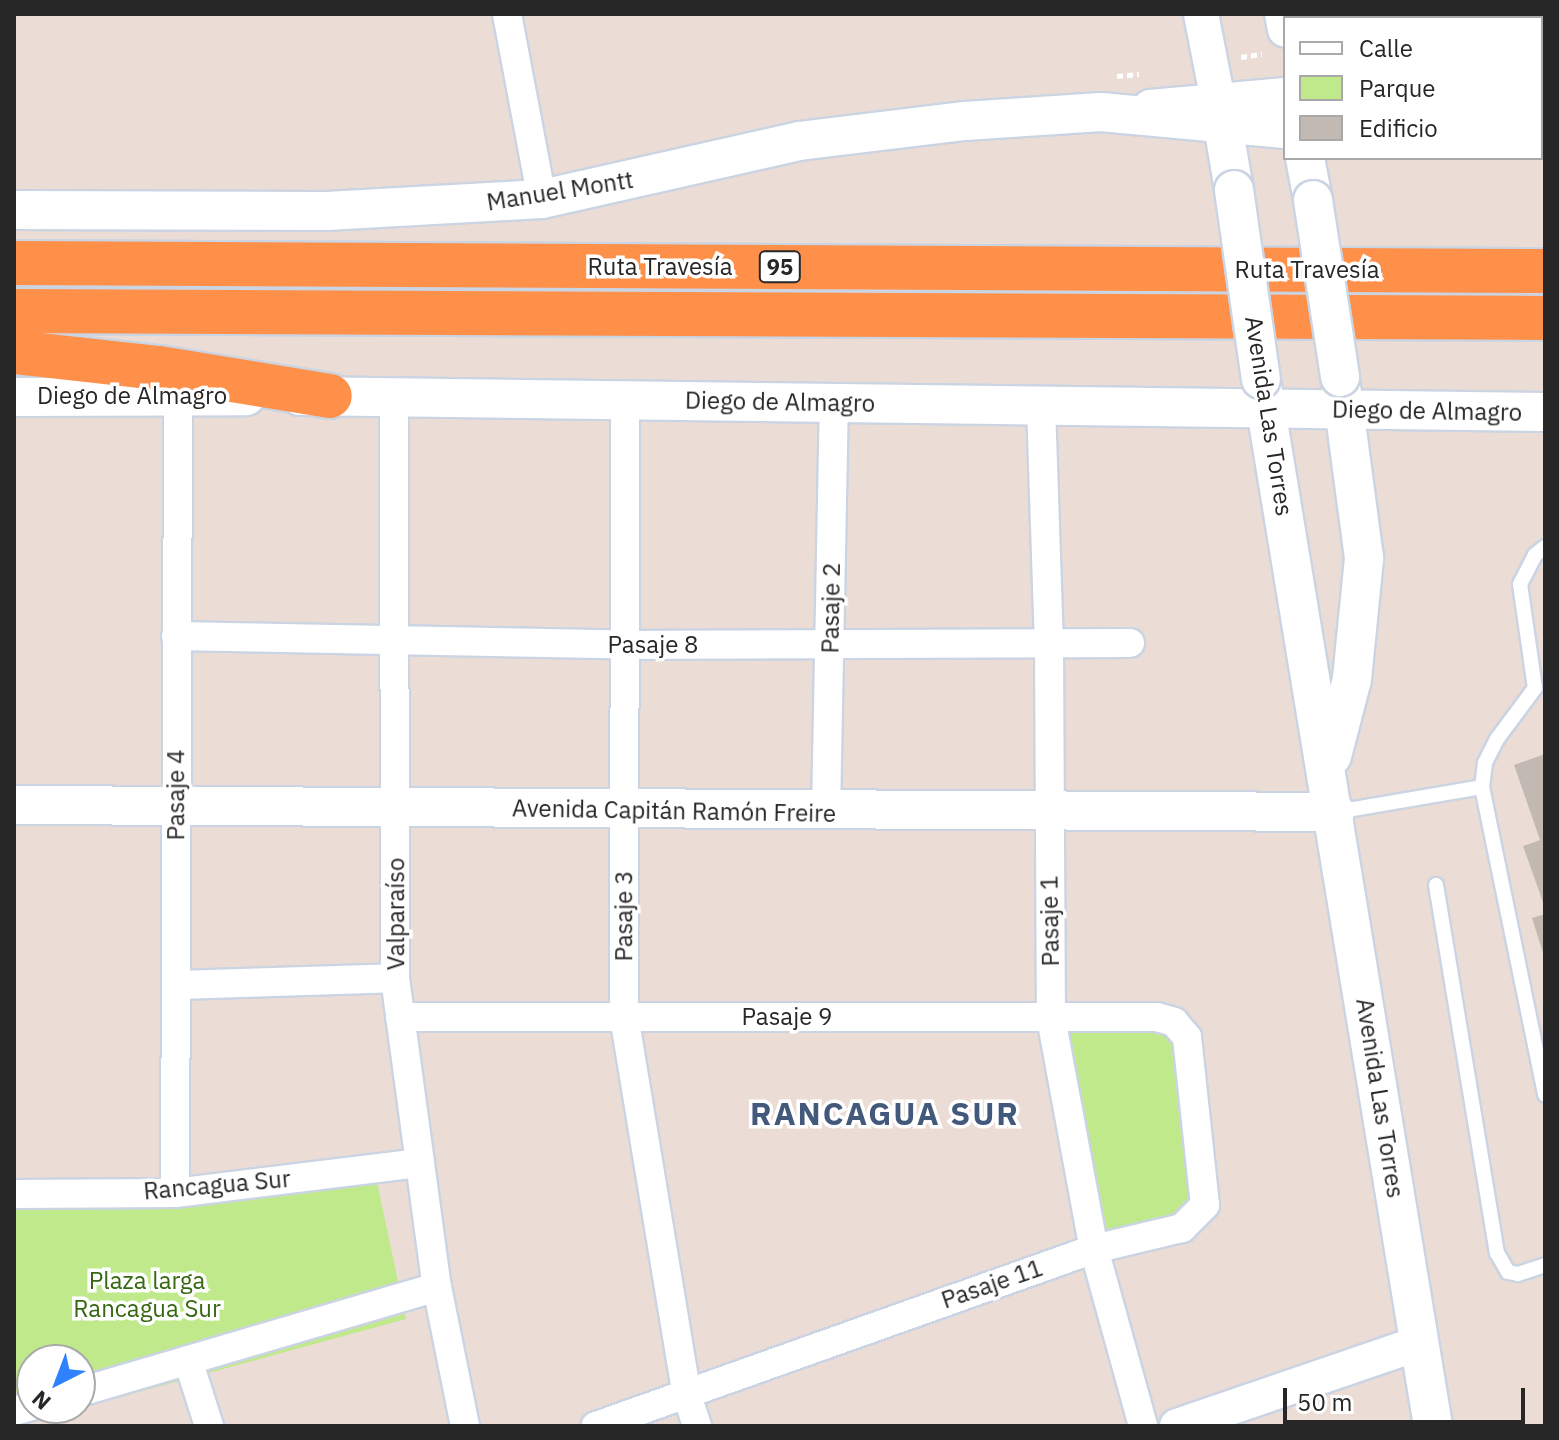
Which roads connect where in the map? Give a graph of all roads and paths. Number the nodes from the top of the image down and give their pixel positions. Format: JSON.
{"nodes":[{"id":1,"x":507,"y":14,"type":"edge"},
{"id":2,"x":1201,"y":14,"type":"edge"},
{"id":3,"x":1282,"y":14,"type":"edge"},
{"id":4,"x":1278,"y":44,"type":"edge"},
{"id":5,"x":1151,"y":74,"type":"dead end"},
{"id":6,"x":1103,"y":94,"type":"junction"},
{"id":7,"x":1283,"y":95,"type":"edge"},
{"id":8,"x":1217,"y":98,"type":"junction"},
{"id":9,"x":1283,"y":128,"type":"edge"},
{"id":10,"x":1305,"y":160,"type":"edge"},
{"id":11,"x":542,"y":199,"type":"junction"},
{"id":12,"x":14,"y":210,"type":"edge"},
{"id":13,"x":14,"y":263,"type":"edge"},
{"id":14,"x":1545,"y":271,"type":"edge"},
{"id":15,"x":14,"y":311,"type":"edge"},
{"id":16,"x":1545,"y":318,"type":"edge"},
{"id":17,"x":14,"y":352,"type":"edge"},
{"id":18,"x":1264,"y":393,"type":"junction"},
{"id":19,"x":1343,"y":394,"type":"junction"},
{"id":20,"x":178,"y":396,"type":"junction"},
{"id":21,"x":330,"y":396,"type":"junction"},
{"id":22,"x":14,"y":397,"type":"edge"},
{"id":23,"x":394,"y":397,"type":"junction"},
{"id":24,"x":625,"y":400,"type":"junction"},
{"id":25,"x":834,"y":403,"type":"junction"},
{"id":26,"x":1041,"y":405,"type":"junction"},
{"id":27,"x":1545,"y":412,"type":"edge"},
{"id":28,"x":1545,"y":547,"type":"edge"},
{"id":29,"x":176,"y":636,"type":"junction"},
{"id":30,"x":395,"y":643,"type":"junction"},
{"id":31,"x":1130,"y":643,"type":"dead end"},
{"id":32,"x":1049,"y":644,"type":"junction"},
{"id":33,"x":625,"y":645,"type":"junction"},
{"id":34,"x":830,"y":645,"type":"junction"},
{"id":35,"x":1328,"y":770,"type":"junction"},
{"id":36,"x":1482,"y":787,"type":"junction"},
{"id":37,"x":14,"y":805,"type":"edge"},
{"id":38,"x":176,"y":806,"type":"junction"},
{"id":39,"x":396,"y":808,"type":"junction"},
{"id":40,"x":625,"y":812,"type":"junction"},
{"id":41,"x":1335,"y":812,"type":"junction"},
{"id":42,"x":826,"y":813,"type":"junction"},
{"id":43,"x":1048,"y":814,"type":"junction"},
{"id":44,"x":1436,"y":885,"type":"dead end"},
{"id":45,"x":395,"y":978,"type":"junction"},
{"id":46,"x":176,"y":985,"type":"junction"},
{"id":47,"x":624,"y":1016,"type":"junction"},
{"id":48,"x":400,"y":1017,"type":"junction"},
{"id":49,"x":1051,"y":1018,"type":"junction"},
{"id":50,"x":1174,"y":1022,"type":"joint"},
{"id":51,"x":1545,"y":1095,"type":"edge"},
{"id":52,"x":420,"y":1163,"type":"junction"},
{"id":53,"x":175,"y":1193,"type":"junction"},
{"id":54,"x":14,"y":1194,"type":"edge"},
{"id":55,"x":1094,"y":1249,"type":"junction"},
{"id":56,"x":1545,"y":1265,"type":"edge"},
{"id":57,"x":437,"y":1287,"type":"junction"},
{"id":58,"x":1419,"y":1343,"type":"junction"},
{"id":59,"x":188,"y":1360,"type":"junction"},
{"id":60,"x":96,"y":1387,"type":"edge"},
{"id":61,"x":686,"y":1392,"type":"junction"},
{"id":62,"x":209,"y":1426,"type":"edge"},
{"id":63,"x":465,"y":1426,"type":"edge"},
{"id":64,"x":596,"y":1426,"type":"edge"},
{"id":65,"x":697,"y":1426,"type":"edge"},
{"id":66,"x":1143,"y":1426,"type":"edge"},
{"id":67,"x":1177,"y":1426,"type":"edge"},
{"id":68,"x":1433,"y":1426,"type":"edge"}],
"edges":[{"from":1,"to":11,"type":"street"},
{"from":2,"to":8,"type":"street","name":"Avenida Las Torres"},
{"from":3,"to":4,"type":"street"},
{"from":4,"to":8,"type":"path"},
{"from":5,"to":6,"type":"path"},
{"from":6,"to":8,"type":"main road","name":"Manuel Montt"},
{"from":6,"to":11,"type":"main road","name":"Manuel Montt"},
{"from":7,"to":8,"type":"street","name":"Manuel Montt"},
{"from":8,"to":9,"type":"main road","name":"Manuel Montt"},
{"from":8,"to":18,"type":"main road","name":"Avenida Las Torres","bridge":true},
{"from":10,"to":19,"type":"main road","name":"Avenida Las Torres","bridge":true},
{"from":11,"to":12,"type":"main road","name":"Manuel Montt"},
{"from":13,"to":14,"type":"highway","name":"Ruta Travesía","number":"95"},
{"from":15,"to":16,"type":"highway","name":"Ruta Travesía","number":"95"},
{"from":17,"to":21,"type":"highway"},
{"from":18,"to":19,"type":"main road","name":"Diego de Almagro"},
{"from":18,"to":26,"type":"main road","name":"Diego de Almagro"},
{"from":18,"to":35,"type":"main road","name":"Avenida Las Torres"},
{"from":19,"to":27,"type":"main road","name":"Diego de Almagro"},
{"from":19,"to":35,"type":"main road","name":"Avenida Las Torres"},
{"from":20,"to":21,"type":"main road","name":"Diego de Almagro"},
{"from":20,"to":22,"type":"main road","name":"Diego de Almagro"},
{"from":20,"to":29,"type":"street","name":"Pasaje 4"},
{"from":21,"to":23,"type":"main road","name":"Diego de Almagro"},
{"from":23,"to":24,"type":"main road","name":"Diego de Almagro"},
{"from":23,"to":30,"type":"street","name":"Valparaíso"},
{"from":24,"to":25,"type":"main road","name":"Diego de Almagro"},
{"from":24,"to":33,"type":"street","name":"Pasaje 3"},
{"from":25,"to":26,"type":"main road","name":"Diego de Almagro"},
{"from":25,"to":34,"type":"street","name":"Pasaje 2"},
{"from":26,"to":32,"type":"street","name":"Pasaje 1"},
{"from":28,"to":36,"type":"lane"},
{"from":29,"to":30,"type":"street","name":"Pasaje 8"},
{"from":29,"to":38,"type":"street","name":"Pasaje 4"},
{"from":30,"to":33,"type":"street","name":"Pasaje 8"},
{"from":30,"to":39,"type":"street","name":"Valparaíso"},
{"from":31,"to":32,"type":"street","name":"Pasaje 8"},
{"from":32,"to":34,"type":"street","name":"Pasaje 8"},
{"from":32,"to":43,"type":"street","name":"Pasaje 1"},
{"from":33,"to":34,"type":"street","name":"Pasaje 8"},
{"from":33,"to":40,"type":"street","name":"Pasaje 3"},
{"from":34,"to":42,"type":"street","name":"Pasaje 2"},
{"from":35,"to":41,"type":"main road","name":"Avenida Las Torres"},
{"from":36,"to":41,"type":"lane"},
{"from":36,"to":51,"type":"lane"},
{"from":37,"to":38,"type":"main road","name":"Avenida Capitán Ramón Freire"},
{"from":38,"to":39,"type":"main road","name":"Avenida Capitán Ramón Freire"},
{"from":38,"to":46,"type":"street","name":"Pasaje 4"},
{"from":39,"to":40,"type":"main road","name":"Avenida Capitán Ramón Freire"},
{"from":39,"to":45,"type":"street","name":"Valparaíso"},
{"from":40,"to":42,"type":"main road","name":"Avenida Capitán Ramón Freire"},
{"from":40,"to":47,"type":"street","name":"Pasaje 3"},
{"from":41,"to":43,"type":"main road","name":"Avenida Capitán Ramón Freire"},
{"from":41,"to":58,"type":"main road","name":"Avenida Las Torres"},
{"from":42,"to":43,"type":"main road","name":"Avenida Capitán Ramón Freire"},
{"from":43,"to":49,"type":"street","name":"Pasaje 1"},
{"from":44,"to":56,"type":"lane"},
{"from":45,"to":46,"type":"street"},
{"from":45,"to":48,"type":"street","name":"Valparaíso"},
{"from":46,"to":53,"type":"street","name":"Pasaje 4"},
{"from":47,"to":48,"type":"street","name":"Pasaje 9"},
{"from":47,"to":49,"type":"street","name":"Pasaje 9"},
{"from":47,"to":61,"type":"street","name":"Pasaje 3"},
{"from":48,"to":52,"type":"street","name":"Valparaíso"},
{"from":49,"to":50,"type":"street","name":"Pasaje 9"},
{"from":49,"to":55,"type":"street","name":"Pasaje 1"},
{"from":50,"to":55,"type":"street","name":"Pasaje 11"},
{"from":52,"to":53,"type":"street","name":"Rancagua Sur"},
{"from":52,"to":57,"type":"street","name":"Valparaíso"},
{"from":53,"to":54,"type":"street","name":"Rancagua Sur"},
{"from":55,"to":61,"type":"street","name":"Pasaje 11"},
{"from":55,"to":66,"type":"street","name":"Pasaje 1"},
{"from":57,"to":59,"type":"street"},
{"from":57,"to":63,"type":"street","name":"Valparaíso"},
{"from":58,"to":67,"type":"street"},
{"from":58,"to":68,"type":"main road","name":"Avenida Las Torres"},
{"from":59,"to":60,"type":"street"},
{"from":59,"to":62,"type":"street"},
{"from":61,"to":64,"type":"street","name":"Pasaje 11"},
{"from":61,"to":65,"type":"street","name":"Pasaje 3"}]}
